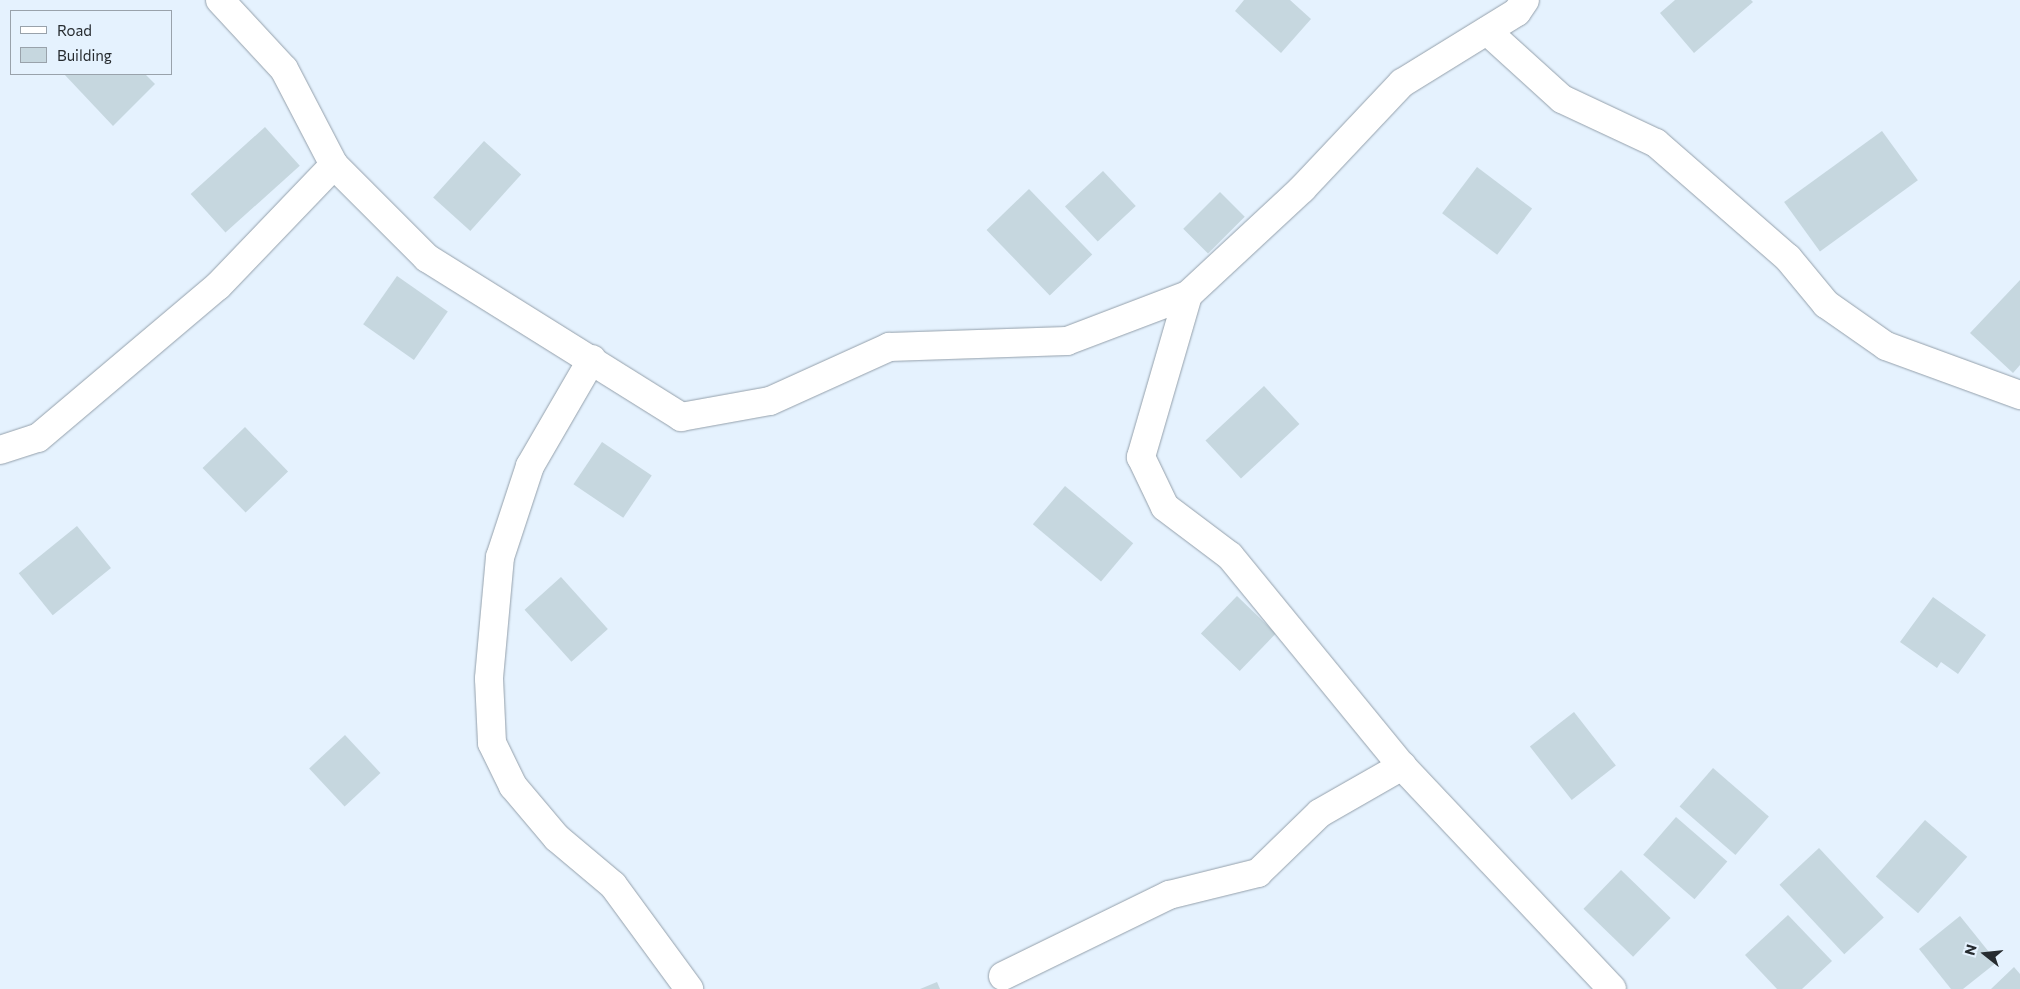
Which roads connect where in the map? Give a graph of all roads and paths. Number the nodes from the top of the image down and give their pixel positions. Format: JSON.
{"nodes":[{"id":1,"x":220,"y":0,"type":"edge"},
{"id":2,"x":1525,"y":0,"type":"edge"},
{"id":3,"x":1487,"y":30,"type":"junction"},
{"id":4,"x":334,"y":165,"type":"junction"},
{"id":5,"x":1188,"y":295,"type":"junction"},
{"id":6,"x":592,"y":359,"type":"junction"},
{"id":7,"x":2020,"y":395,"type":"edge"},
{"id":8,"x":0,"y":450,"type":"edge"},
{"id":9,"x":1402,"y":766,"type":"junction"},
{"id":10,"x":1003,"y":976,"type":"dead end"},
{"id":11,"x":689,"y":989,"type":"edge"},
{"id":12,"x":1612,"y":989,"type":"edge"}],
"edges":[{"from":1,"to":4,"type":"street"},
{"from":2,"to":3,"type":"street"},
{"from":3,"to":5,"type":"street"},
{"from":3,"to":7,"type":"street"},
{"from":4,"to":6,"type":"street"},
{"from":4,"to":8,"type":"street"},
{"from":5,"to":6,"type":"street"},
{"from":5,"to":9,"type":"street"},
{"from":6,"to":11,"type":"street"},
{"from":9,"to":10,"type":"street"},
{"from":9,"to":12,"type":"street"}]}
